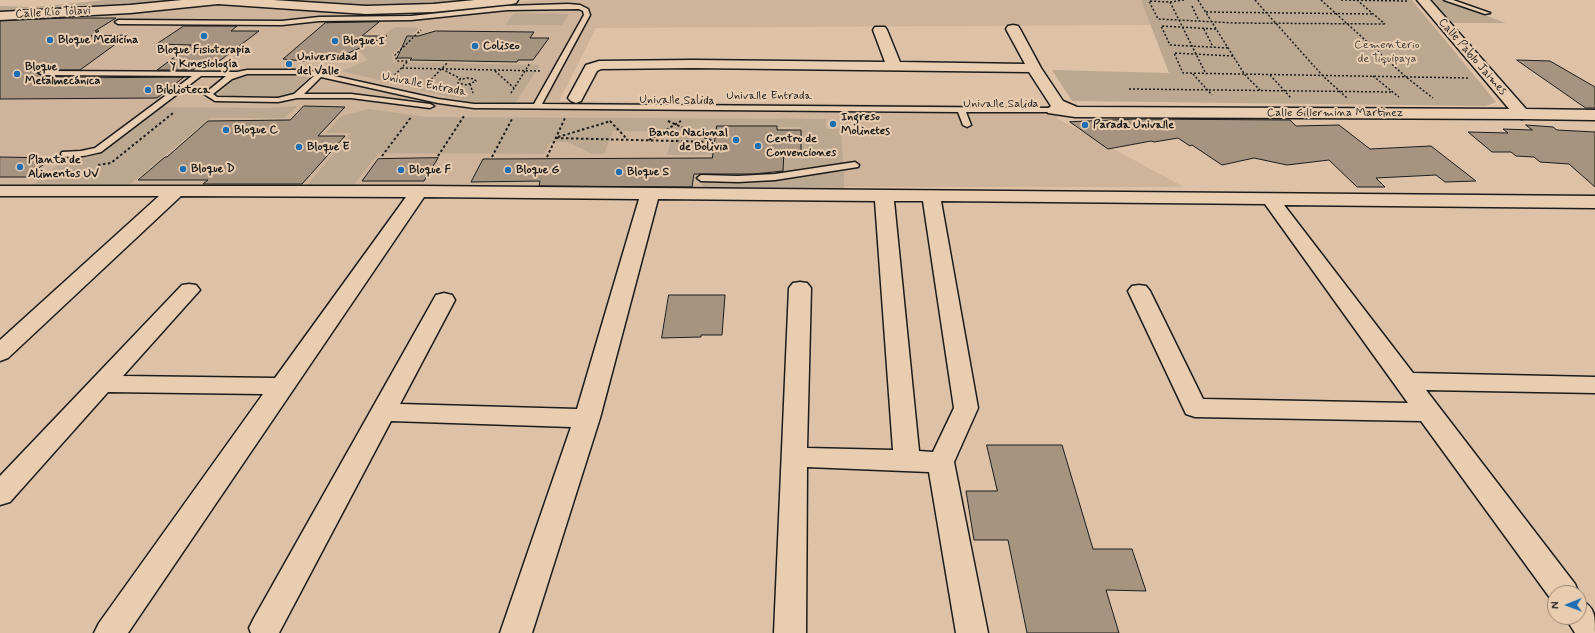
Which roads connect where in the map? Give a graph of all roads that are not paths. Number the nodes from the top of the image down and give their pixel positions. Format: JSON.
{"nodes":[{"id":1,"x":512,"y":0,"type":"edge"},
{"id":2,"x":1423,"y":0,"type":"edge"},
{"id":3,"x":1447,"y":0,"type":"edge"},
{"id":4,"x":1486,"y":13,"type":"dead end"},
{"id":5,"x":0,"y":16,"type":"edge"},
{"id":6,"x":118,"y":22,"type":"dead end"},
{"id":7,"x":1013,"y":29,"type":"dead end"},
{"id":8,"x":880,"y":30,"type":"dead end"},
{"id":9,"x":894,"y":66,"type":"junction"},
{"id":10,"x":1034,"y":68,"type":"junction"},
{"id":11,"x":43,"y":73,"type":"dead end"},
{"id":12,"x":199,"y":74,"type":"junction"},
{"id":13,"x":240,"y":74,"type":"junction"},
{"id":14,"x":320,"y":75,"type":"junction"},
{"id":15,"x":297,"y":96,"type":"junction"},
{"id":16,"x":576,"y":98,"type":"dead end"},
{"id":17,"x":537,"y":106,"type":"junction"},
{"id":18,"x":852,"y":112,"type":"junction"},
{"id":19,"x":1075,"y":112,"type":"junction"},
{"id":20,"x":962,"y":113,"type":"junction"},
{"id":21,"x":1055,"y":113,"type":"joint"},
{"id":22,"x":1522,"y":114,"type":"junction"},
{"id":23,"x":1595,"y":115,"type":"edge"},
{"id":24,"x":967,"y":126,"type":"dead end"},
{"id":25,"x":65,"y":154,"type":"dead end"},
{"id":26,"x":856,"y":165,"type":"dead end"},
{"id":27,"x":701,"y":178,"type":"dead end"},
{"id":28,"x":0,"y":191,"type":"edge"},
{"id":29,"x":176,"y":191,"type":"junction"},
{"id":30,"x":419,"y":191,"type":"junction"},
{"id":31,"x":650,"y":194,"type":"junction"},
{"id":32,"x":884,"y":195,"type":"junction"},
{"id":33,"x":931,"y":195,"type":"junction"},
{"id":34,"x":1270,"y":198,"type":"junction"},
{"id":35,"x":1595,"y":202,"type":"edge"},
{"id":36,"x":800,"y":288,"type":"dead end"},
{"id":37,"x":189,"y":290,"type":"dead end"},
{"id":38,"x":1139,"y":291,"type":"dead end"},
{"id":39,"x":444,"y":300,"type":"dead end"},
{"id":40,"x":0,"y":353,"type":"edge"},
{"id":41,"x":1406,"y":381,"type":"junction"},
{"id":42,"x":102,"y":384,"type":"junction"},
{"id":43,"x":1595,"y":385,"type":"edge"},
{"id":44,"x":282,"y":386,"type":"junction"},
{"id":45,"x":383,"y":412,"type":"junction"},
{"id":46,"x":1429,"y":412,"type":"junction"},
{"id":47,"x":587,"y":418,"type":"junction"},
{"id":48,"x":794,"y":457,"type":"junction"},
{"id":49,"x":907,"y":461,"type":"junction"},
{"id":50,"x":941,"y":462,"type":"junction"},
{"id":51,"x":0,"y":494,"type":"edge"},
{"id":52,"x":1558,"y":585,"type":"edge"},
{"id":53,"x":1587,"y":624,"type":"edge"},
{"id":54,"x":266,"y":628,"type":"dead end"},
{"id":55,"x":110,"y":633,"type":"edge"},
{"id":56,"x":516,"y":633,"type":"edge"},
{"id":57,"x":790,"y":633,"type":"edge"},
{"id":58,"x":972,"y":633,"type":"edge"},
{"id":59,"x":1594,"y":633,"type":"edge"}],
"edges":[{"from":1,"to":5,"type":"street","name":"Calle Río Tolavi"},
{"from":2,"to":22,"type":"street","name":"Calle Pablo Jaimes"},
{"from":3,"to":4,"type":"lane"},
{"from":6,"to":17,"type":"lane"},
{"from":7,"to":10,"type":"street"},
{"from":8,"to":9,"type":"street"},
{"from":9,"to":10,"type":"street"},
{"from":9,"to":16,"type":"street"},
{"from":10,"to":19,"type":"street"},
{"from":11,"to":12,"type":"lane"},
{"from":12,"to":13,"type":"lane"},
{"from":12,"to":25,"type":"lane"},
{"from":13,"to":14,"type":"lane","name":"Univalle Entrada"},
{"from":13,"to":15,"type":"lane","name":"Univalle Salida"},
{"from":14,"to":15,"type":"lane"},
{"from":14,"to":17,"type":"lane","name":"Univalle Entrada"},
{"from":15,"to":18,"type":"lane","name":"Univalle Salida"},
{"from":17,"to":18,"type":"lane","name":"Univalle Entrada"},
{"from":18,"to":20,"type":"lane","name":"Univalle Salida"},
{"from":19,"to":21,"type":"street","name":"Calle Gillermina Martinez"},
{"from":19,"to":22,"type":"street","name":"Calle Gillermina Martinez"},
{"from":20,"to":21,"type":"lane","name":"Univalle Salida"},
{"from":20,"to":24,"type":"lane"},
{"from":22,"to":23,"type":"street","name":"Calle Gillermina Martinez"},
{"from":26,"to":27,"type":"lane"},
{"from":28,"to":29,"type":"street"},
{"from":29,"to":30,"type":"street"},
{"from":29,"to":40,"type":"street"},
{"from":30,"to":31,"type":"street"},
{"from":30,"to":44,"type":"street"},
{"from":31,"to":32,"type":"street"},
{"from":31,"to":47,"type":"street"},
{"from":32,"to":33,"type":"street"},
{"from":32,"to":49,"type":"street"},
{"from":33,"to":34,"type":"street"},
{"from":33,"to":50,"type":"street"},
{"from":34,"to":35,"type":"street"},
{"from":34,"to":41,"type":"street"},
{"from":36,"to":48,"type":"street"},
{"from":37,"to":42,"type":"street"},
{"from":38,"to":46,"type":"street"},
{"from":39,"to":45,"type":"street"},
{"from":41,"to":43,"type":"street"},
{"from":41,"to":46,"type":"street"},
{"from":42,"to":44,"type":"street"},
{"from":42,"to":51,"type":"street"},
{"from":44,"to":55,"type":"street"},
{"from":45,"to":47,"type":"street"},
{"from":45,"to":54,"type":"street"},
{"from":46,"to":52,"type":"street"},
{"from":47,"to":56,"type":"street"},
{"from":48,"to":49,"type":"street"},
{"from":48,"to":57,"type":"street"},
{"from":49,"to":50,"type":"street"},
{"from":50,"to":58,"type":"street"},
{"from":53,"to":59,"type":"street"}]}
